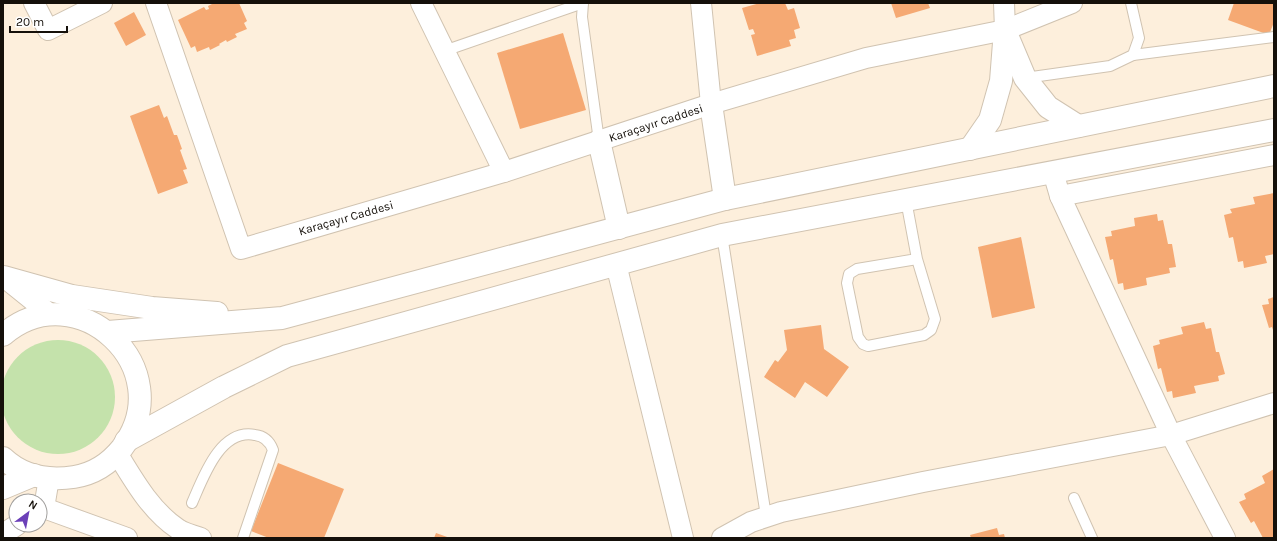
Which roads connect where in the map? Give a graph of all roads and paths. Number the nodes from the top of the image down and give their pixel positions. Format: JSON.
{"nodes":[{"id":1,"x":34,"y":3,"type":"edge"},
{"id":2,"x":102,"y":3,"type":"edge"},
{"id":3,"x":156,"y":3,"type":"edge"},
{"id":4,"x":583,"y":3,"type":"edge"},
{"id":5,"x":701,"y":3,"type":"edge"},
{"id":6,"x":1004,"y":3,"type":"edge"},
{"id":7,"x":1072,"y":3,"type":"edge"},
{"id":8,"x":1131,"y":3,"type":"edge"},
{"id":9,"x":426,"y":5,"type":"edge"},
{"id":10,"x":1005,"y":30,"type":"junction"},
{"id":11,"x":1274,"y":37,"type":"edge"},
{"id":12,"x":444,"y":51,"type":"junction"},
{"id":13,"x":1133,"y":55,"type":"junction"},
{"id":14,"x":1026,"y":78,"type":"junction"},
{"id":15,"x":1274,"y":86,"type":"edge"},
{"id":16,"x":711,"y":104,"type":"junction"},
{"id":17,"x":1078,"y":126,"type":"junction"},
{"id":18,"x":1274,"y":130,"type":"edge"},
{"id":19,"x":599,"y":141,"type":"junction"},
{"id":20,"x":970,"y":149,"type":"junction"},
{"id":21,"x":1274,"y":155,"type":"edge"},
{"id":22,"x":504,"y":172,"type":"junction"},
{"id":23,"x":1053,"y":172,"type":"junction"},
{"id":24,"x":1060,"y":196,"type":"junction"},
{"id":25,"x":725,"y":199,"type":"junction"},
{"id":26,"x":906,"y":200,"type":"junction"},
{"id":27,"x":619,"y":228,"type":"junction"},
{"id":28,"x":722,"y":235,"type":"junction"},
{"id":29,"x":917,"y":259,"type":"junction"},
{"id":30,"x":616,"y":264,"type":"junction"},
{"id":31,"x":4,"y":276,"type":"edge"},
{"id":32,"x":51,"y":315,"type":"junction"},
{"id":33,"x":282,"y":318,"type":"junction"},
{"id":34,"x":108,"y":332,"type":"junction"},
{"id":35,"x":3,"y":335,"type":"edge"},
{"id":36,"x":1274,"y":403,"type":"edge"},
{"id":37,"x":1171,"y":435,"type":"junction"},
{"id":38,"x":122,"y":447,"type":"junction"},
{"id":39,"x":3,"y":458,"type":"edge"},
{"id":40,"x":41,"y":477,"type":"junction"},
{"id":41,"x":3,"y":488,"type":"edge"},
{"id":42,"x":42,"y":493,"type":"edge"},
{"id":43,"x":1074,"y":498,"type":"dead end"},
{"id":44,"x":192,"y":503,"type":"dead end"},
{"id":45,"x":48,"y":511,"type":"edge"},
{"id":46,"x":766,"y":516,"type":"junction"},
{"id":47,"x":127,"y":538,"type":"edge"},
{"id":48,"x":201,"y":538,"type":"edge"},
{"id":49,"x":243,"y":538,"type":"edge"},
{"id":50,"x":684,"y":538,"type":"edge"},
{"id":51,"x":722,"y":538,"type":"edge"},
{"id":52,"x":1092,"y":538,"type":"edge"},
{"id":53,"x":1225,"y":538,"type":"edge"}],
"edges":[{"from":1,"to":2,"type":"street"},
{"from":3,"to":22,"type":"street","name":"Karaçayır Caddesi"},
{"from":4,"to":12,"type":"lane"},
{"from":4,"to":19,"type":"lane"},
{"from":5,"to":16,"type":"street"},
{"from":6,"to":10,"type":"street"},
{"from":7,"to":10,"type":"street","name":"Karaçayır Caddesi"},
{"from":8,"to":13,"type":"lane"},
{"from":9,"to":12,"type":"street"},
{"from":10,"to":14,"type":"street"},
{"from":10,"to":16,"type":"street","name":"Karaçayır Caddesi"},
{"from":10,"to":20,"type":"street"},
{"from":11,"to":13,"type":"lane"},
{"from":12,"to":22,"type":"street"},
{"from":13,"to":14,"type":"lane"},
{"from":14,"to":17,"type":"street"},
{"from":15,"to":17,"type":"street"},
{"from":16,"to":19,"type":"street","name":"Karaçayır Caddesi"},
{"from":16,"to":25,"type":"street"},
{"from":17,"to":20,"type":"street"},
{"from":18,"to":23,"type":"street"},
{"from":19,"to":22,"type":"street","name":"Karaçayır Caddesi"},
{"from":19,"to":27,"type":"street"},
{"from":20,"to":25,"type":"street"},
{"from":21,"to":24,"type":"street"},
{"from":23,"to":24,"type":"street"},
{"from":23,"to":26,"type":"street"},
{"from":24,"to":37,"type":"street"},
{"from":25,"to":27,"type":"street"},
{"from":26,"to":28,"type":"street"},
{"from":26,"to":29,"type":"lane"},
{"from":27,"to":33,"type":"street"},
{"from":28,"to":30,"type":"street"},
{"from":28,"to":46,"type":"lane"},
{"from":29,"to":29,"type":"lane"},
{"from":30,"to":38,"type":"street"},
{"from":30,"to":50,"type":"street"},
{"from":31,"to":32,"type":"street"},
{"from":31,"to":33,"type":"street"},
{"from":32,"to":34,"type":"street"},
{"from":32,"to":35,"type":"street"},
{"from":33,"to":34,"type":"street"},
{"from":34,"to":38,"type":"street"},
{"from":36,"to":37,"type":"street"},
{"from":37,"to":46,"type":"street"},
{"from":37,"to":53,"type":"street"},
{"from":38,"to":40,"type":"street"},
{"from":38,"to":48,"type":"street"},
{"from":39,"to":40,"type":"street"},
{"from":40,"to":41,"type":"street"},
{"from":40,"to":42,"type":"street"},
{"from":43,"to":52,"type":"lane"},
{"from":44,"to":49,"type":"lane"},
{"from":45,"to":47,"type":"street"},
{"from":46,"to":51,"type":"street"}]}
